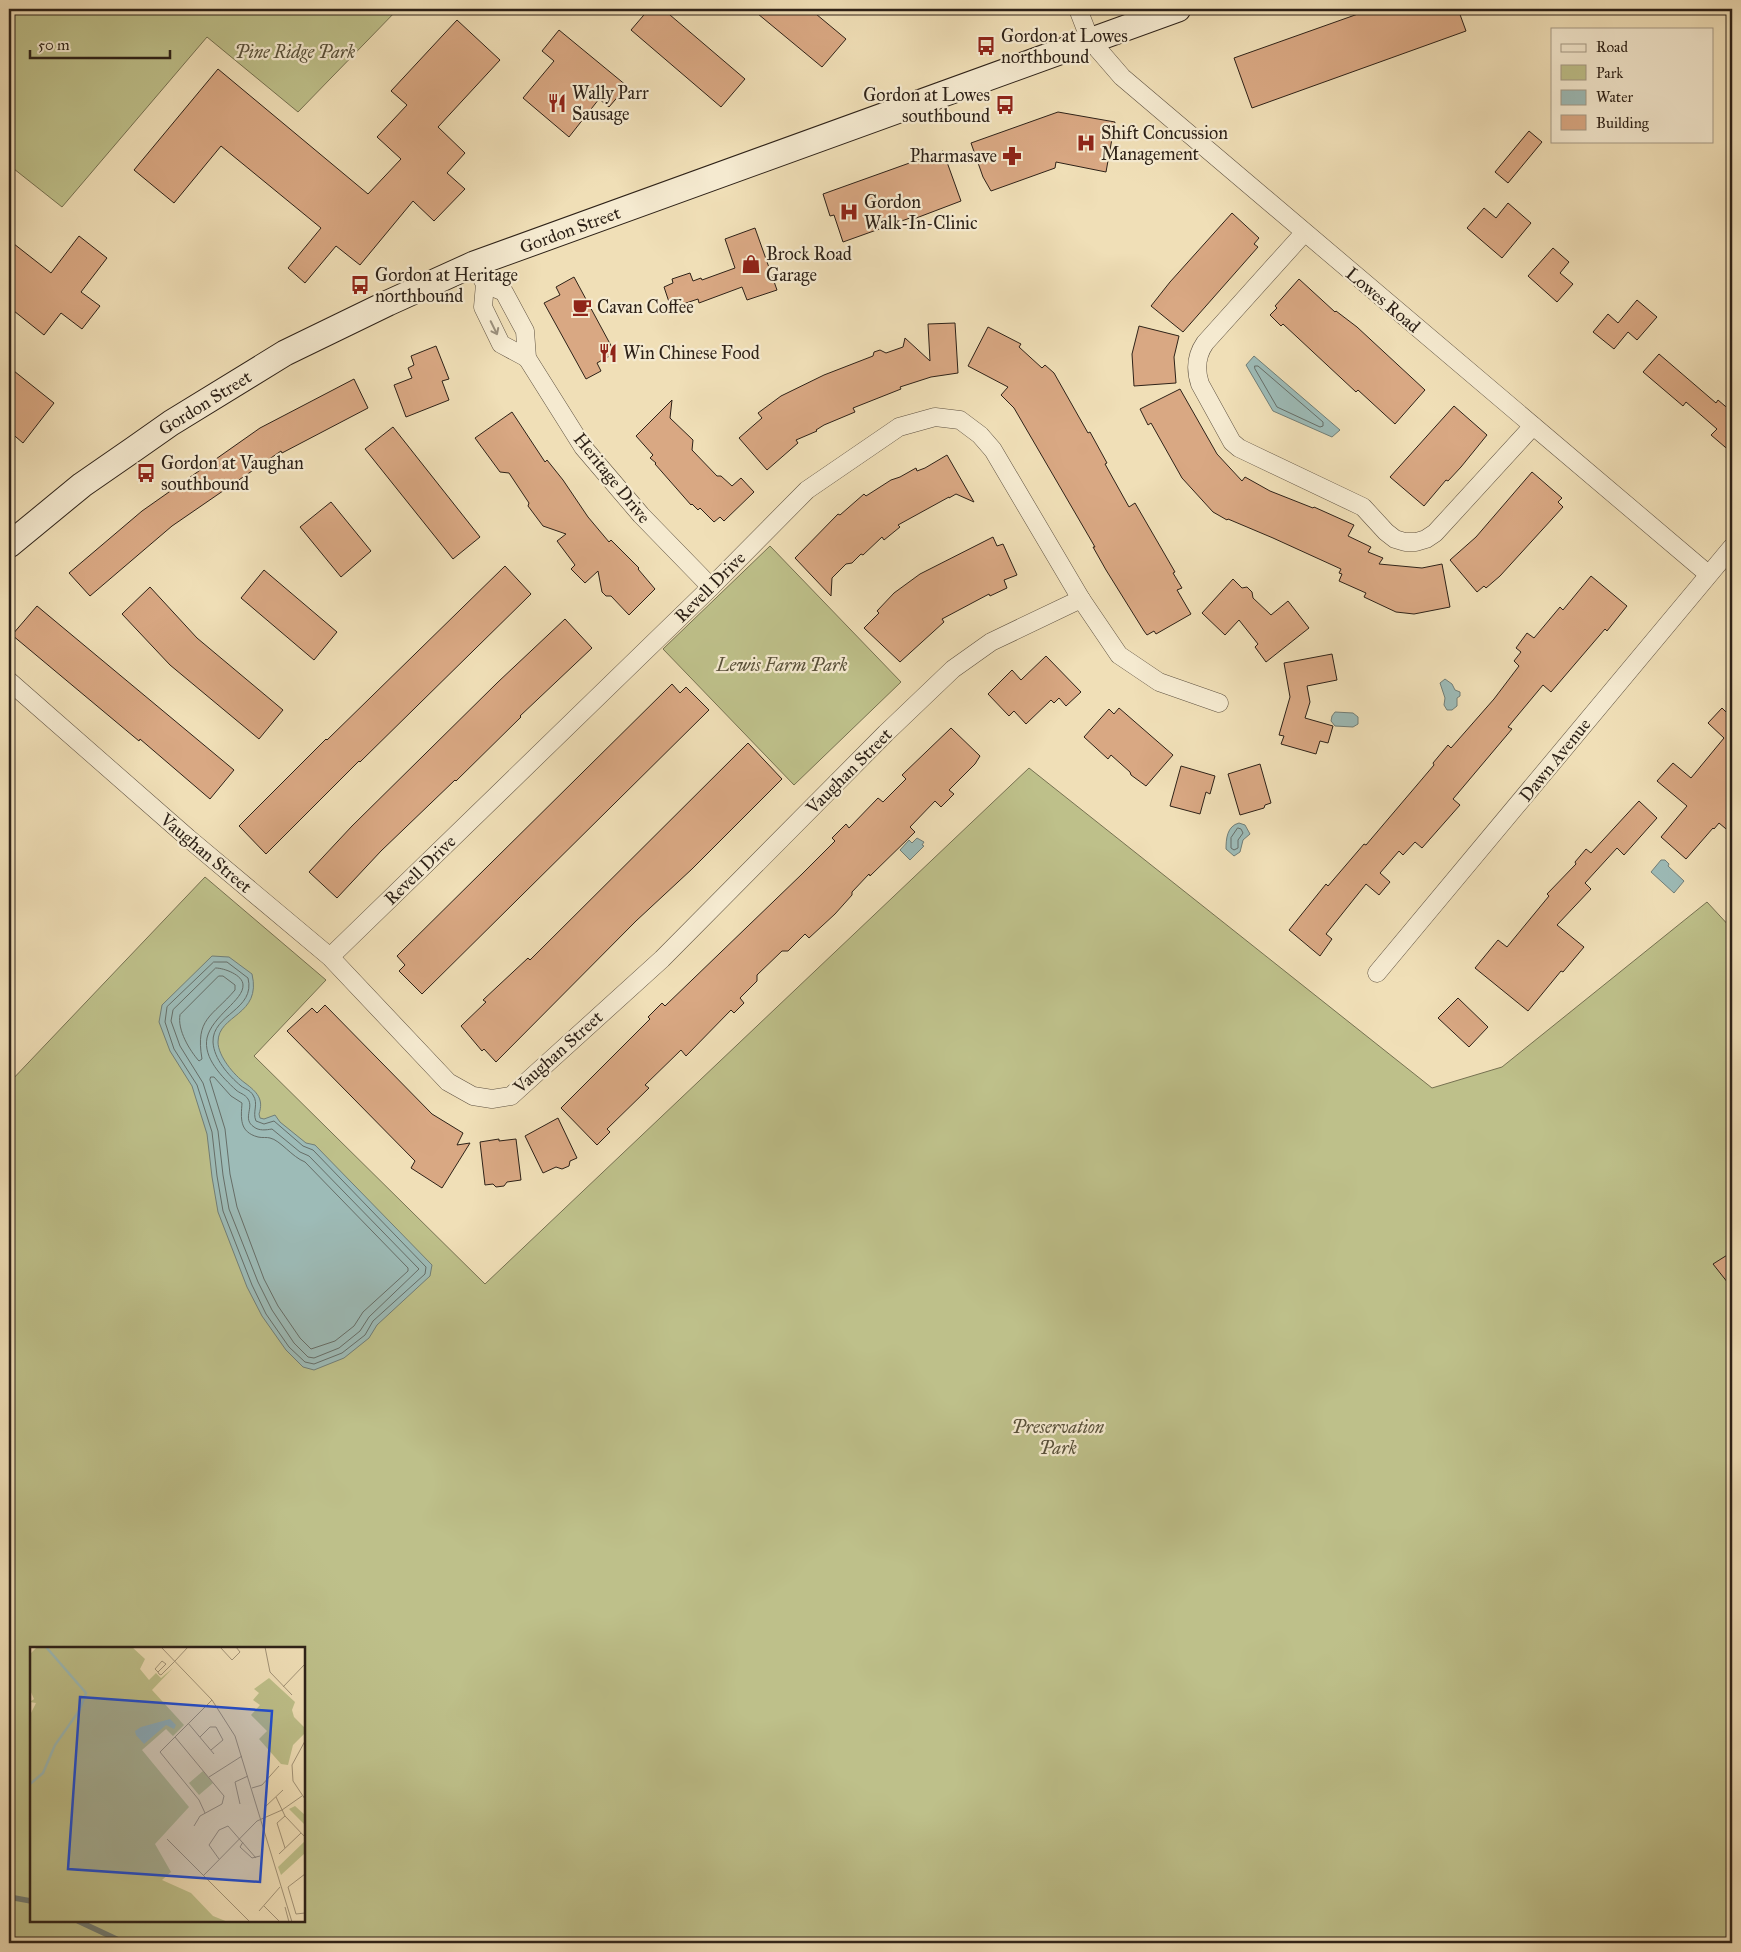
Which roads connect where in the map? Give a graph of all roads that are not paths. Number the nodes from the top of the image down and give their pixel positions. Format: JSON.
{"nodes":[{"id":1,"x":1078,"y":9,"type":"edge"},
{"id":2,"x":1178,"y":9,"type":"edge"},
{"id":3,"x":1090,"y":40,"type":"junction"},
{"id":4,"x":1304,"y":233,"type":"junction"},
{"id":5,"x":479,"y":274,"type":"junction"},
{"id":6,"x":527,"y":358,"type":"junction"},
{"id":7,"x":1532,"y":426,"type":"junction"},
{"id":8,"x":9,"y":545,"type":"edge"},
{"id":9,"x":1732,"y":547,"type":"edge"},
{"id":10,"x":1708,"y":574,"type":"junction"},
{"id":11,"x":711,"y":587,"type":"junction"},
{"id":12,"x":1081,"y":599,"type":"junction"},
{"id":13,"x":9,"y":681,"type":"edge"},
{"id":14,"x":1219,"y":703,"type":"dead end"},
{"id":15,"x":330,"y":957,"type":"junction"},
{"id":16,"x":1377,"y":973,"type":"dead end"}],
"edges":[{"from":1,"to":3,"type":"street","name":"Lowes Road"},
{"from":2,"to":3,"type":"main road","name":"Gordon Street"},
{"from":3,"to":4,"type":"street","name":"Lowes Road"},
{"from":3,"to":5,"type":"main road","name":"Gordon Street"},
{"from":4,"to":7,"type":"street","name":"Lowes Road"},
{"from":4,"to":7,"type":"street"},
{"from":5,"to":6,"type":"street","name":"Heritage Drive"},
{"from":5,"to":6,"type":"street","name":"Heritage Drive","one_way":true},
{"from":5,"to":8,"type":"main road","name":"Gordon Street"},
{"from":6,"to":11,"type":"street","name":"Heritage Drive"},
{"from":7,"to":10,"type":"street","name":"Lowes Road"},
{"from":9,"to":10,"type":"street","name":"Dawn Avenue"},
{"from":10,"to":16,"type":"street","name":"Dawn Avenue"},
{"from":11,"to":12,"type":"street","name":"Revell Drive"},
{"from":11,"to":15,"type":"street","name":"Revell Drive"},
{"from":12,"to":14,"type":"street","name":"Revell Drive"},
{"from":12,"to":15,"type":"street","name":"Vaughan Street"},
{"from":13,"to":15,"type":"street","name":"Vaughan Street"}]}
